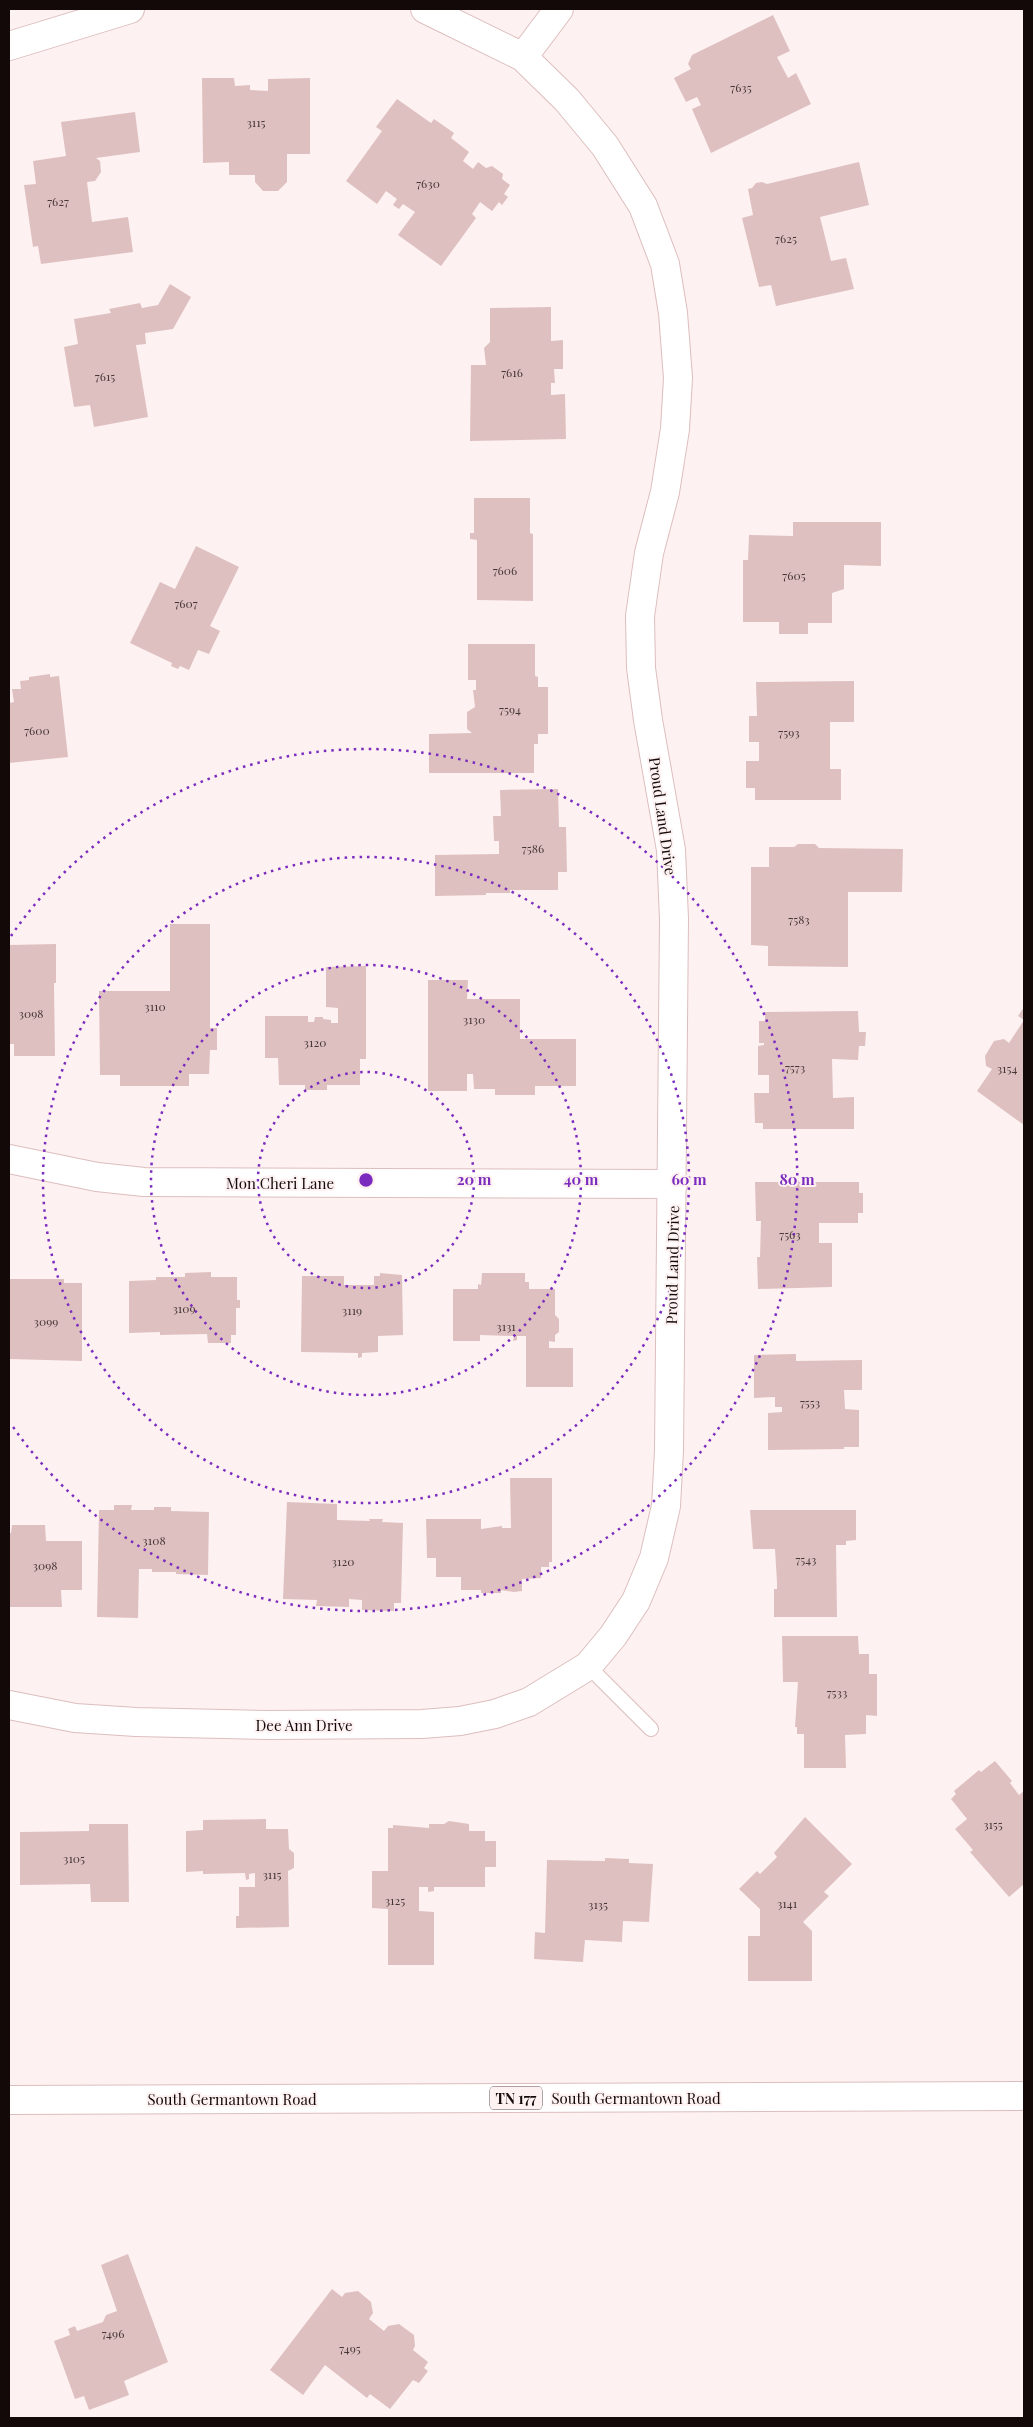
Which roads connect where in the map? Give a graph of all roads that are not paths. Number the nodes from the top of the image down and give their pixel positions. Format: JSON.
{"nodes":[{"id":1,"x":130,"y":9,"type":"edge"},
{"id":2,"x":425,"y":9,"type":"edge"},
{"id":3,"x":559,"y":9,"type":"edge"},
{"id":4,"x":9,"y":46,"type":"edge"},
{"id":5,"x":522,"y":57,"type":"junction"},
{"id":6,"x":9,"y":1159,"type":"edge"},
{"id":7,"x":673,"y":1184,"type":"junction"},
{"id":8,"x":588,"y":1666,"type":"junction"},
{"id":9,"x":9,"y":1706,"type":"edge"},
{"id":10,"x":651,"y":1729,"type":"dead end"},
{"id":11,"x":1024,"y":2096,"type":"edge"},
{"id":12,"x":9,"y":2100,"type":"edge"}],
"edges":[{"from":1,"to":4,"type":"street"},
{"from":2,"to":5,"type":"street","name":"Proud Land Drive"},
{"from":3,"to":5,"type":"street"},
{"from":5,"to":7,"type":"street","name":"Proud Land Drive"},
{"from":6,"to":7,"type":"street","name":"Mon Cheri Lane"},
{"from":7,"to":8,"type":"street","name":"Proud Land Drive"},
{"from":8,"to":9,"type":"street","name":"Dee Ann Drive"},
{"from":8,"to":10,"type":"lane"},
{"from":11,"to":12,"type":"street","name":"South Germantown Road","number":"TN 177"}]}
